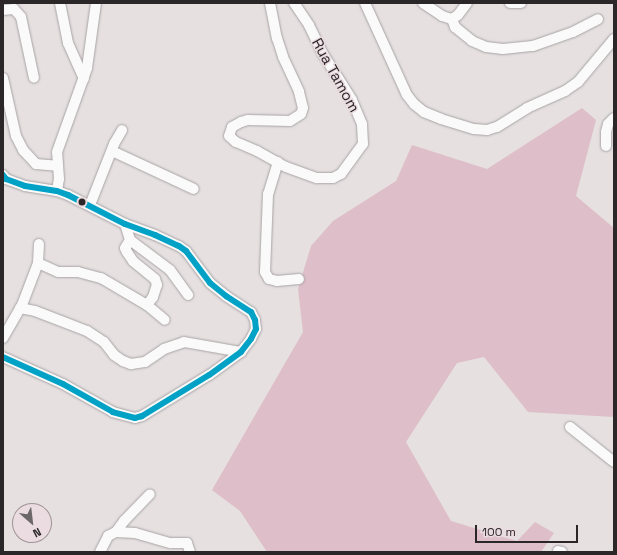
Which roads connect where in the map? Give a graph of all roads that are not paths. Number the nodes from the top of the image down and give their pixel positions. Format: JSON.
{"nodes":[{"id":1,"x":60,"y":3,"type":"edge"},
{"id":2,"x":96,"y":3,"type":"edge"},
{"id":3,"x":270,"y":3,"type":"edge"},
{"id":4,"x":294,"y":3,"type":"edge"},
{"id":5,"x":365,"y":3,"type":"edge"},
{"id":6,"x":423,"y":3,"type":"edge"},
{"id":7,"x":467,"y":3,"type":"edge"},
{"id":8,"x":510,"y":3,"type":"edge"},
{"id":9,"x":521,"y":3,"type":"edge"},
{"id":10,"x":3,"y":10,"type":"edge"},
{"id":11,"x":452,"y":19,"type":"junction"},
{"id":12,"x":598,"y":19,"type":"dead end"},
{"id":13,"x":612,"y":41,"type":"edge"},
{"id":14,"x":3,"y":78,"type":"edge"},
{"id":15,"x":34,"y":78,"type":"dead end"},
{"id":16,"x":84,"y":79,"type":"junction"},
{"id":17,"x":614,"y":118,"type":"edge"},
{"id":18,"x":122,"y":130,"type":"dead end"},
{"id":19,"x":606,"y":146,"type":"dead end"},
{"id":20,"x":112,"y":151,"type":"junction"},
{"id":21,"x":278,"y":162,"type":"junction"},
{"id":22,"x":57,"y":166,"type":"junction"},
{"id":23,"x":4,"y":180,"type":"edge"},
{"id":24,"x":194,"y":189,"type":"dead end"},
{"id":25,"x":57,"y":191,"type":"junction"},
{"id":26,"x":90,"y":205,"type":"junction"},
{"id":27,"x":125,"y":224,"type":"junction"},
{"id":28,"x":130,"y":240,"type":"junction"},
{"id":29,"x":39,"y":244,"type":"dead end"},
{"id":30,"x":38,"y":264,"type":"junction"},
{"id":31,"x":299,"y":279,"type":"dead end"},
{"id":32,"x":188,"y":295,"type":"dead end"},
{"id":33,"x":147,"y":305,"type":"junction"},
{"id":34,"x":20,"y":308,"type":"junction"},
{"id":35,"x":165,"y":320,"type":"dead end"},
{"id":36,"x":3,"y":338,"type":"edge"},
{"id":37,"x":241,"y":352,"type":"junction"},
{"id":38,"x":3,"y":357,"type":"edge"},
{"id":39,"x":570,"y":427,"type":"dead end"},
{"id":40,"x":614,"y":462,"type":"edge"},
{"id":41,"x":150,"y":494,"type":"dead end"},
{"id":42,"x":116,"y":532,"type":"junction"},
{"id":43,"x":100,"y":552,"type":"edge"},
{"id":44,"x":190,"y":552,"type":"edge"}],
"edges":[{"from":1,"to":16,"type":"street"},
{"from":2,"to":16,"type":"street"},
{"from":3,"to":21,"type":"street","name":"Rua Tamom"},
{"from":4,"to":21,"type":"street","name":"Rua Tamom"},
{"from":5,"to":13,"type":"street"},
{"from":6,"to":11,"type":"street"},
{"from":7,"to":11,"type":"street"},
{"from":8,"to":9,"type":"street"},
{"from":10,"to":15,"type":"street"},
{"from":11,"to":12,"type":"street"},
{"from":14,"to":22,"type":"street"},
{"from":16,"to":22,"type":"street"},
{"from":17,"to":19,"type":"street"},
{"from":18,"to":20,"type":"street"},
{"from":20,"to":24,"type":"street"},
{"from":20,"to":26,"type":"street"},
{"from":21,"to":31,"type":"street"},
{"from":22,"to":25,"type":"street"},
{"from":23,"to":25,"type":"street"},
{"from":25,"to":26,"type":"street"},
{"from":26,"to":27,"type":"street"},
{"from":27,"to":28,"type":"street"},
{"from":27,"to":37,"type":"street"},
{"from":28,"to":32,"type":"street"},
{"from":28,"to":33,"type":"street"},
{"from":29,"to":30,"type":"street"},
{"from":30,"to":33,"type":"street"},
{"from":30,"to":34,"type":"street"},
{"from":33,"to":35,"type":"street"},
{"from":34,"to":36,"type":"street"},
{"from":34,"to":37,"type":"street"},
{"from":37,"to":38,"type":"street"},
{"from":39,"to":40,"type":"street"},
{"from":41,"to":42,"type":"street"},
{"from":42,"to":43,"type":"street"},
{"from":42,"to":44,"type":"street"}]}
